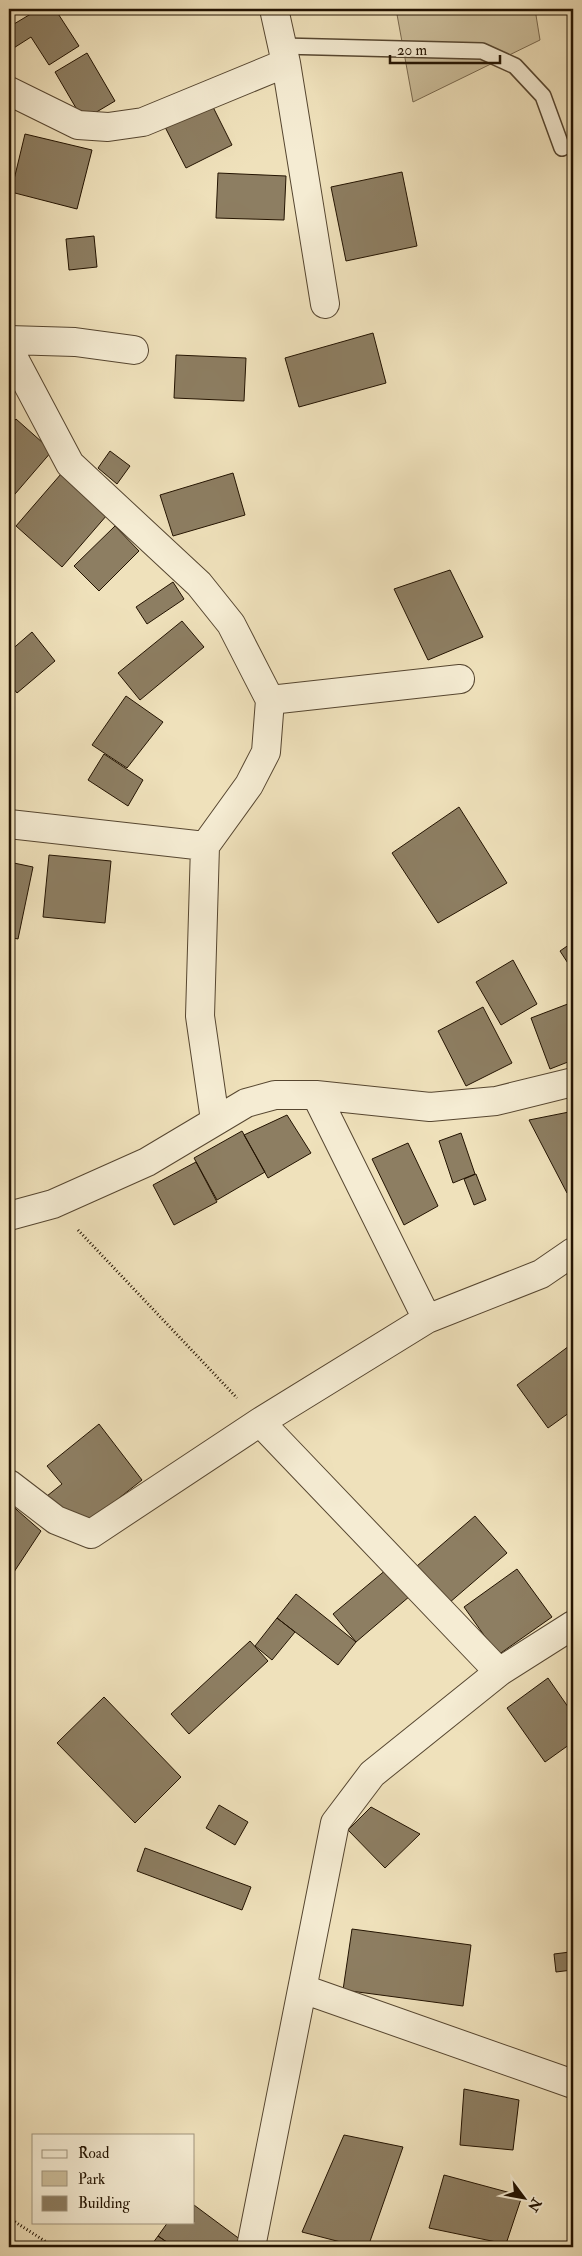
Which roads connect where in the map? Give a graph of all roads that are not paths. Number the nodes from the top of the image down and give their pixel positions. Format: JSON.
{"nodes":[{"id":1,"x":274,"y":9,"type":"edge"},
{"id":2,"x":284,"y":55,"type":"junction"},
{"id":3,"x":9,"y":91,"type":"edge"},
{"id":4,"x":562,"y":148,"type":"dead end"},
{"id":5,"x":326,"y":304,"type":"dead end"},
{"id":6,"x":9,"y":340,"type":"edge"},
{"id":7,"x":9,"y":349,"type":"edge"},
{"id":8,"x":134,"y":350,"type":"dead end"},
{"id":9,"x":460,"y":679,"type":"dead end"},
{"id":10,"x":270,"y":700,"type":"junction"},
{"id":11,"x":9,"y":824,"type":"edge"},
{"id":12,"x":205,"y":846,"type":"junction"},
{"id":13,"x":573,"y":1082,"type":"edge"},
{"id":14,"x":316,"y":1095,"type":"junction"},
{"id":15,"x":216,"y":1120,"type":"junction"},
{"id":16,"x":9,"y":1216,"type":"edge"},
{"id":17,"x":573,"y":1252,"type":"edge"},
{"id":18,"x":427,"y":1319,"type":"junction"},
{"id":19,"x":260,"y":1422,"type":"junction"},
{"id":20,"x":9,"y":1484,"type":"edge"},
{"id":21,"x":573,"y":1625,"type":"edge"},
{"id":22,"x":500,"y":1672,"type":"junction"},
{"id":23,"x":303,"y":1989,"type":"junction"},
{"id":24,"x":573,"y":2084,"type":"edge"},
{"id":25,"x":251,"y":2247,"type":"edge"}],
"edges":[{"from":1,"to":2,"type":"street"},
{"from":2,"to":3,"type":"street"},
{"from":2,"to":4,"type":"lane"},
{"from":2,"to":5,"type":"street"},
{"from":6,"to":8,"type":"street"},
{"from":7,"to":10,"type":"street"},
{"from":9,"to":10,"type":"street"},
{"from":10,"to":12,"type":"street"},
{"from":11,"to":12,"type":"street"},
{"from":12,"to":15,"type":"street"},
{"from":13,"to":14,"type":"street"},
{"from":14,"to":15,"type":"street"},
{"from":14,"to":18,"type":"street"},
{"from":15,"to":16,"type":"street"},
{"from":17,"to":18,"type":"street"},
{"from":18,"to":19,"type":"street"},
{"from":19,"to":20,"type":"street"},
{"from":19,"to":22,"type":"street"},
{"from":21,"to":22,"type":"street"},
{"from":22,"to":23,"type":"street"},
{"from":23,"to":24,"type":"street"},
{"from":23,"to":25,"type":"street"}]}
